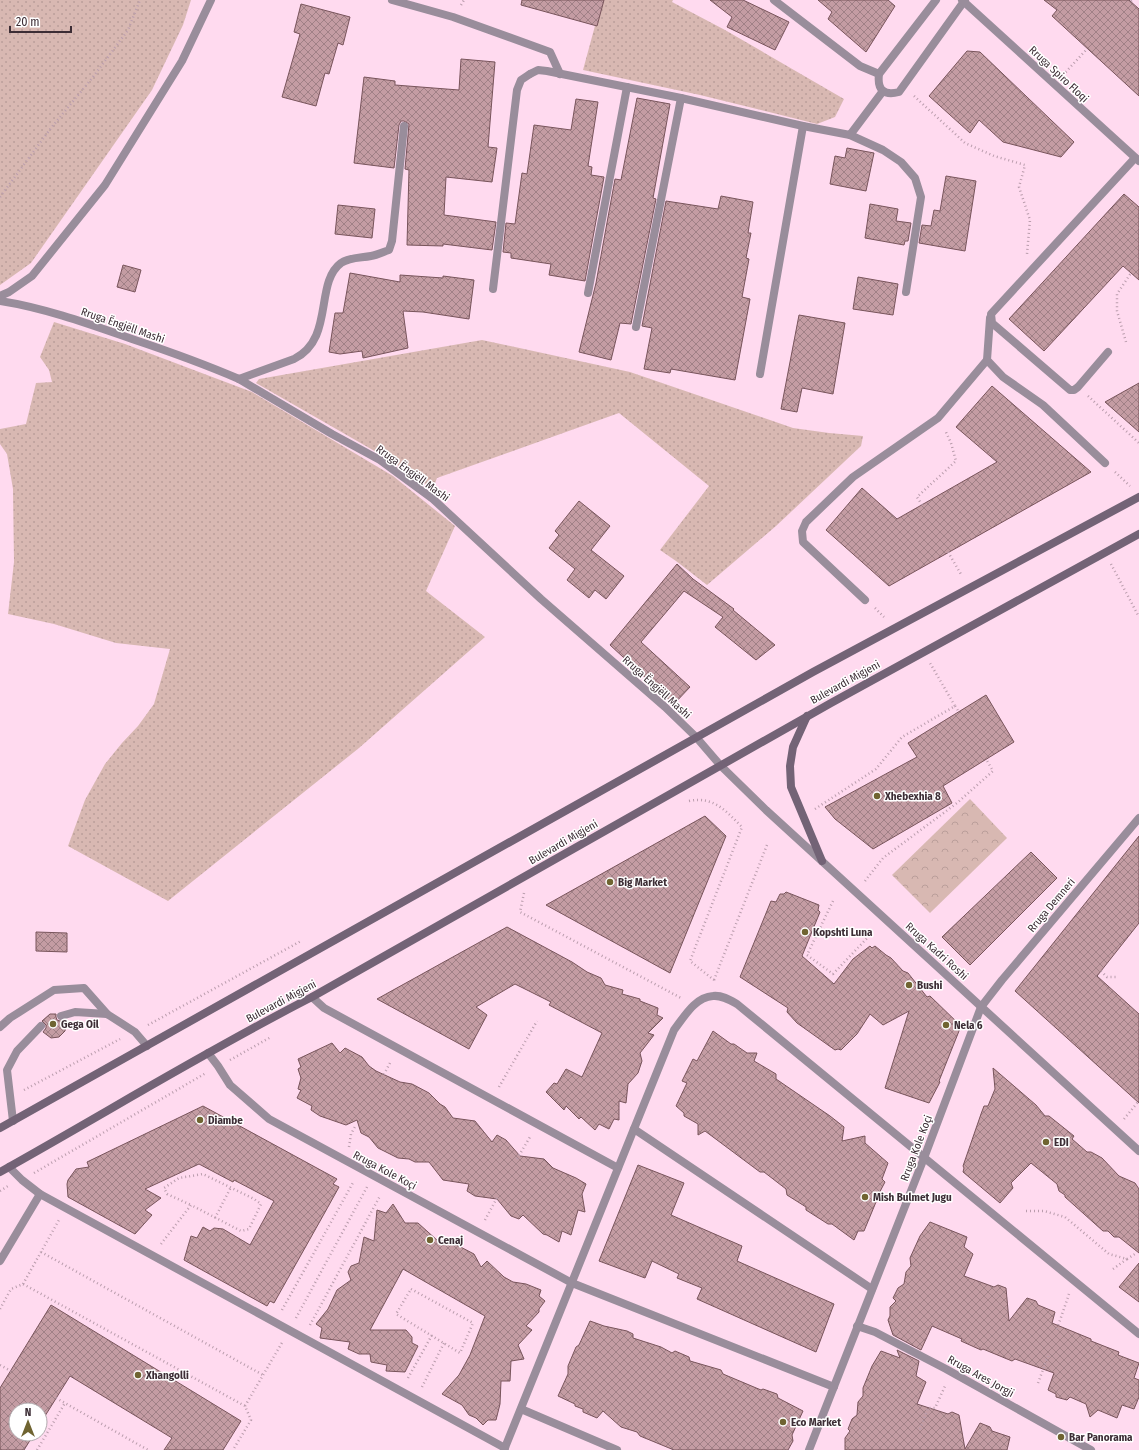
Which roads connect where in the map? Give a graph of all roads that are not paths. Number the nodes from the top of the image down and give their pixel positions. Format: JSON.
{"nodes":[{"id":1,"x":211,"y":0,"type":"edge"},
{"id":2,"x":392,"y":0,"type":"edge"},
{"id":3,"x":774,"y":0,"type":"edge"},
{"id":4,"x":936,"y":0,"type":"edge"},
{"id":5,"x":964,"y":1,"type":"edge"},
{"id":6,"x":560,"y":74,"type":"junction"},
{"id":7,"x":879,"y":74,"type":"junction"},
{"id":8,"x":627,"y":87,"type":"junction"},
{"id":9,"x":882,"y":91,"type":"junction"},
{"id":10,"x":681,"y":98,"type":"junction"},
{"id":11,"x":404,"y":126,"type":"dead end"},
{"id":12,"x":803,"y":126,"type":"junction"},
{"id":13,"x":850,"y":135,"type":"junction"},
{"id":14,"x":1137,"y":160,"type":"edge"},
{"id":15,"x":493,"y":290,"type":"dead end"},
{"id":16,"x":906,"y":292,"type":"dead end"},
{"id":17,"x":588,"y":293,"type":"dead end"},
{"id":18,"x":0,"y":296,"type":"edge"},
{"id":19,"x":0,"y":301,"type":"edge"},
{"id":20,"x":990,"y":318,"type":"junction"},
{"id":21,"x":636,"y":327,"type":"dead end"},
{"id":22,"x":1108,"y":352,"type":"dead end"},
{"id":23,"x":987,"y":360,"type":"junction"},
{"id":24,"x":760,"y":374,"type":"dead end"},
{"id":25,"x":238,"y":379,"type":"junction"},
{"id":26,"x":1105,"y":463,"type":"road end"},
{"id":27,"x":1139,"y":497,"type":"edge"},
{"id":28,"x":1139,"y":534,"type":"edge"},
{"id":29,"x":865,"y":600,"type":"road end"},
{"id":30,"x":807,"y":716,"type":"junction"},
{"id":31,"x":696,"y":737,"type":"junction"},
{"id":32,"x":721,"y":766,"type":"junction"},
{"id":33,"x":1139,"y":818,"type":"edge"},
{"id":34,"x":822,"y":861,"type":"junction"},
{"id":35,"x":312,"y":997,"type":"junction"},
{"id":36,"x":981,"y":1006,"type":"junction"},
{"id":37,"x":108,"y":1014,"type":"junction"},
{"id":38,"x":61,"y":1016,"type":"dead end"},
{"id":39,"x":41,"y":1026,"type":"dead end"},
{"id":40,"x":0,"y":1027,"type":"edge"},
{"id":41,"x":147,"y":1046,"type":"junction"},
{"id":42,"x":208,"y":1053,"type":"junction"},
{"id":43,"x":13,"y":1121,"type":"junction"},
{"id":44,"x":0,"y":1128,"type":"edge"},
{"id":45,"x":634,"y":1129,"type":"junction"},
{"id":46,"x":1139,"y":1151,"type":"edge"},
{"id":47,"x":924,"y":1158,"type":"junction"},
{"id":48,"x":9,"y":1167,"type":"junction"},
{"id":49,"x":618,"y":1168,"type":"junction"},
{"id":50,"x":0,"y":1172,"type":"edge"},
{"id":51,"x":40,"y":1194,"type":"junction"},
{"id":52,"x":0,"y":1261,"type":"edge"},
{"id":53,"x":572,"y":1283,"type":"junction"},
{"id":54,"x":872,"y":1289,"type":"junction"},
{"id":55,"x":858,"y":1326,"type":"junction"},
{"id":56,"x":1139,"y":1334,"type":"edge"},
{"id":57,"x":834,"y":1387,"type":"junction"},
{"id":58,"x":520,"y":1409,"type":"junction"},
{"id":59,"x":505,"y":1449,"type":"edge"},
{"id":60,"x":617,"y":1450,"type":"edge"},
{"id":61,"x":809,"y":1450,"type":"edge"},
{"id":62,"x":1091,"y":1450,"type":"edge"}],
"edges":[{"from":1,"to":18,"type":"street"},
{"from":2,"to":6,"type":"street"},
{"from":3,"to":7,"type":"street"},
{"from":4,"to":7,"type":"street"},
{"from":5,"to":9,"type":"street"},
{"from":5,"to":14,"type":"street","name":"Rruga Spiro Floqi"},
{"from":6,"to":8,"type":"street"},
{"from":6,"to":15,"type":"street"},
{"from":7,"to":9,"type":"street"},
{"from":8,"to":10,"type":"street"},
{"from":8,"to":17,"type":"street"},
{"from":9,"to":13,"type":"street"},
{"from":10,"to":12,"type":"street"},
{"from":10,"to":21,"type":"street"},
{"from":11,"to":25,"type":"street"},
{"from":12,"to":13,"type":"street"},
{"from":12,"to":24,"type":"street"},
{"from":13,"to":16,"type":"street"},
{"from":14,"to":20,"type":"street"},
{"from":19,"to":25,"type":"street","name":"Rruga Ëngjëll Mashi"},
{"from":20,"to":22,"type":"street"},
{"from":20,"to":23,"type":"street"},
{"from":23,"to":26,"type":"street"},
{"from":23,"to":29,"type":"street"},
{"from":25,"to":31,"type":"street","name":"Rruga Ëngjëll Mashi"},
{"from":27,"to":31,"type":"main road"},
{"from":28,"to":30,"type":"main road","name":"Bulevardi Migjeni"},
{"from":30,"to":32,"type":"main road","name":"Bulevardi Migjeni"},
{"from":30,"to":34,"type":"main road"},
{"from":31,"to":32,"type":"street","name":"Rruga Ëngjëll Mashi"},
{"from":31,"to":41,"type":"main road"},
{"from":32,"to":34,"type":"street","name":"Rruga Kadri Roshi"},
{"from":32,"to":35,"type":"main road","name":"Bulevardi Migjeni"},
{"from":33,"to":36,"type":"street","name":"Rruga Demneri"},
{"from":34,"to":36,"type":"street","name":"Rruga Kadri Roshi"},
{"from":35,"to":42,"type":"main road","name":"Bulevardi Migjeni"},
{"from":35,"to":49,"type":"street"},
{"from":36,"to":46,"type":"street","name":"Rruga Kadri Roshi"},
{"from":36,"to":47,"type":"street","name":"Rruga Kole Koçi"},
{"from":37,"to":38,"type":"street"},
{"from":37,"to":40,"type":"street"},
{"from":37,"to":41,"type":"street"},
{"from":39,"to":43,"type":"street"},
{"from":41,"to":43,"type":"main road"},
{"from":42,"to":48,"type":"main road","name":"Bulevardi Migjeni"},
{"from":42,"to":53,"type":"street","name":"Rruga Kole Koçi"},
{"from":43,"to":44,"type":"main road"},
{"from":45,"to":47,"type":"street"},
{"from":45,"to":49,"type":"street"},
{"from":45,"to":54,"type":"street"},
{"from":47,"to":54,"type":"street","name":"Rruga Kole Koçi"},
{"from":47,"to":56,"type":"street"},
{"from":48,"to":50,"type":"main road","name":"Bulevardi Migjeni"},
{"from":48,"to":51,"type":"street"},
{"from":49,"to":53,"type":"street"},
{"from":51,"to":52,"type":"street"},
{"from":51,"to":59,"type":"street"},
{"from":53,"to":57,"type":"street","name":"Rruga Kole Koçi"},
{"from":53,"to":58,"type":"street"},
{"from":54,"to":55,"type":"street","name":"Rruga Kole Koçi"},
{"from":55,"to":57,"type":"street","name":"Rruga Kole Koçi"},
{"from":55,"to":62,"type":"street","name":"Rruga Ares Jorgji"},
{"from":57,"to":61,"type":"street","name":"Rruga Kole Koçi"},
{"from":58,"to":59,"type":"street"},
{"from":58,"to":60,"type":"street"}]}
